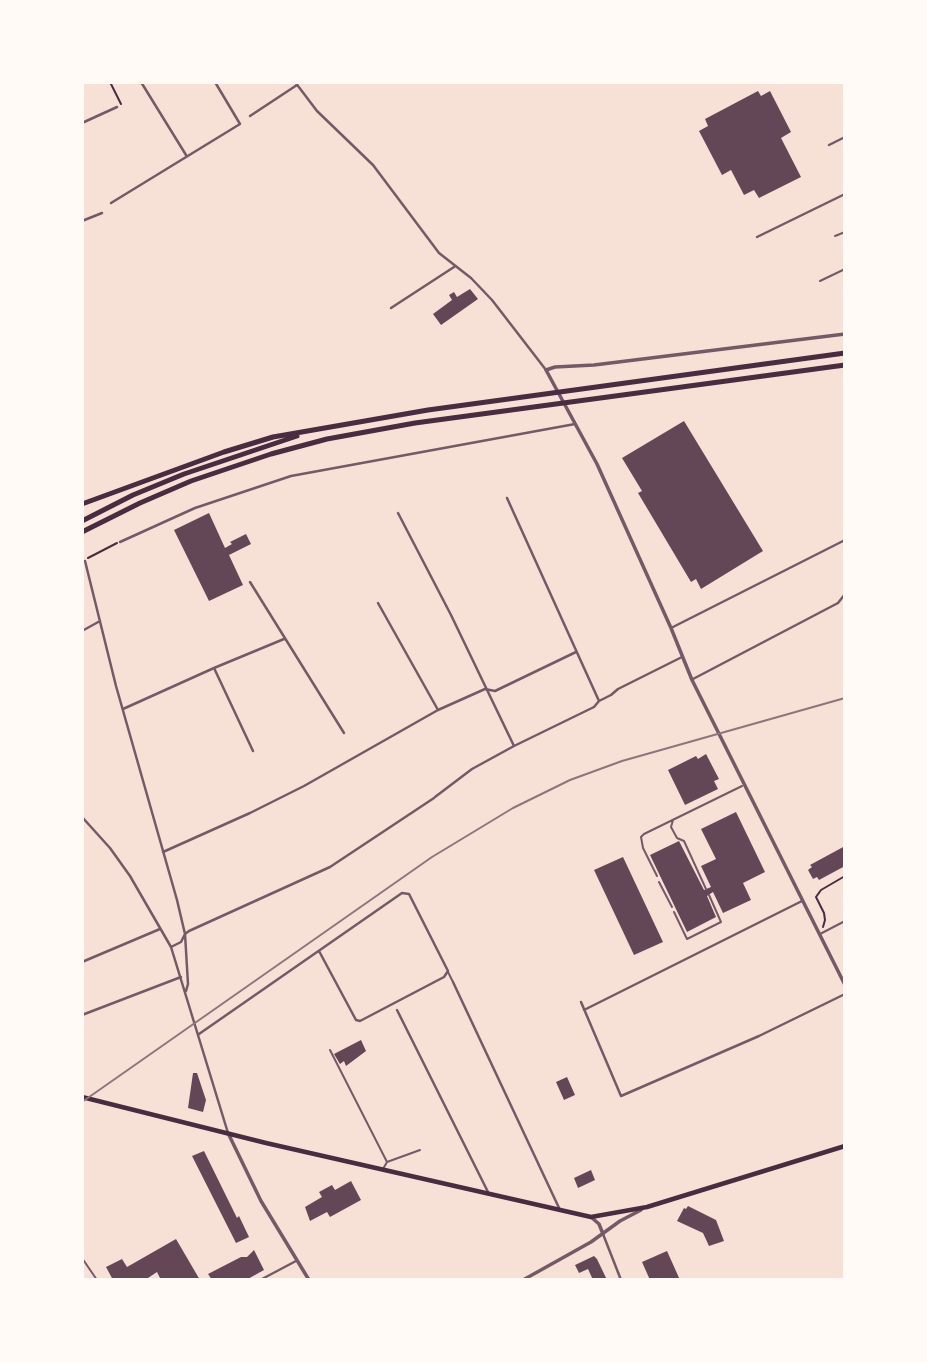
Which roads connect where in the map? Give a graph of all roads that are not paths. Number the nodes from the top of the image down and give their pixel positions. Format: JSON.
{"nodes":[{"id":1,"x":141,"y":82,"type":"edge"},
{"id":2,"x":215,"y":82,"type":"edge"},
{"id":3,"x":296,"y":83,"type":"edge"},
{"id":4,"x":117,"y":107,"type":"road end"},
{"id":5,"x":250,"y":116,"type":"dead end"},
{"id":6,"x":82,"y":122,"type":"edge"},
{"id":7,"x":845,"y":137,"type":"edge"},
{"id":8,"x":828,"y":145,"type":"dead end"},
{"id":9,"x":186,"y":155,"type":"junction"},
{"id":10,"x":845,"y":194,"type":"edge"},
{"id":11,"x":111,"y":202,"type":"dead end"},
{"id":12,"x":102,"y":213,"type":"dead end"},
{"id":13,"x":82,"y":221,"type":"edge"},
{"id":14,"x":845,"y":232,"type":"edge"},
{"id":15,"x":757,"y":236,"type":"dead end"},
{"id":16,"x":835,"y":236,"type":"dead end"},
{"id":17,"x":454,"y":267,"type":"junction"},
{"id":18,"x":845,"y":269,"type":"edge"},
{"id":19,"x":820,"y":281,"type":"dead end"},
{"id":20,"x":391,"y":308,"type":"dead end"},
{"id":21,"x":845,"y":334,"type":"edge"},
{"id":22,"x":845,"y":353,"type":"edge"},
{"id":23,"x":845,"y":365,"type":"edge"},
{"id":24,"x":546,"y":370,"type":"junction"},
{"id":25,"x":576,"y":424,"type":"junction"},
{"id":26,"x":313,"y":430,"type":"junction"},
{"id":27,"x":507,"y":498,"type":"dead end"},
{"id":28,"x":82,"y":504,"type":"edge"},
{"id":29,"x":398,"y":513,"type":"dead end"},
{"id":30,"x":82,"y":521,"type":"edge"},
{"id":31,"x":82,"y":532,"type":"edge"},
{"id":32,"x":845,"y":540,"type":"edge"},
{"id":33,"x":120,"y":542,"type":"road end"},
{"id":34,"x":85,"y":561,"type":"road end"},
{"id":35,"x":250,"y":582,"type":"dead end"},
{"id":36,"x":845,"y":594,"type":"edge"},
{"id":37,"x":378,"y":603,"type":"dead end"},
{"id":38,"x":100,"y":621,"type":"junction"},
{"id":39,"x":671,"y":628,"type":"junction"},
{"id":40,"x":82,"y":631,"type":"edge"},
{"id":41,"x":285,"y":638,"type":"junction"},
{"id":42,"x":576,"y":652,"type":"junction"},
{"id":43,"x":682,"y":657,"type":"junction"},
{"id":44,"x":214,"y":668,"type":"junction"},
{"id":45,"x":692,"y":680,"type":"junction"},
{"id":46,"x":485,"y":689,"type":"junction"},
{"id":47,"x":599,"y":701,"type":"junction"},
{"id":48,"x":123,"y":709,"type":"junction"},
{"id":49,"x":438,"y":710,"type":"junction"},
{"id":50,"x":344,"y":733,"type":"dead end"},
{"id":51,"x":514,"y":746,"type":"junction"},
{"id":52,"x":253,"y":751,"type":"dead end"},
{"id":53,"x":744,"y":785,"type":"junction"},
{"id":54,"x":82,"y":817,"type":"edge"},
{"id":55,"x":673,"y":819,"type":"junction"},
{"id":56,"x":163,"y":852,"type":"junction"},
{"id":57,"x":657,"y":877,"type":"dead end"},
{"id":58,"x":659,"y":881,"type":"dead end"},
{"id":59,"x":706,"y":889,"type":"dead end"},
{"id":60,"x":709,"y":895,"type":"dead end"},
{"id":61,"x":802,"y":901,"type":"junction"},
{"id":62,"x":671,"y":907,"type":"dead end"},
{"id":63,"x":674,"y":912,"type":"dead end"},
{"id":64,"x":845,"y":921,"type":"edge"},
{"id":65,"x":161,"y":928,"type":"junction"},
{"id":66,"x":185,"y":933,"type":"junction"},
{"id":67,"x":819,"y":934,"type":"junction"},
{"id":68,"x":170,"y":947,"type":"junction"},
{"id":69,"x":319,"y":951,"type":"junction"},
{"id":70,"x":82,"y":962,"type":"edge"},
{"id":71,"x":448,"y":971,"type":"junction"},
{"id":72,"x":181,"y":977,"type":"junction"},
{"id":73,"x":453,"y":982,"type":"joint"},
{"id":74,"x":845,"y":985,"type":"edge"},
{"id":75,"x":186,"y":991,"type":"junction"},
{"id":76,"x":845,"y":994,"type":"edge"},
{"id":77,"x":580,"y":1002,"type":"dead end"},
{"id":78,"x":397,"y":1010,"type":"dead end"},
{"id":79,"x":584,"y":1010,"type":"junction"},
{"id":80,"x":82,"y":1015,"type":"edge"},
{"id":81,"x":199,"y":1034,"type":"junction"},
{"id":82,"x":330,"y":1050,"type":"dead end"},
{"id":83,"x":82,"y":1097,"type":"edge"},
{"id":84,"x":228,"y":1133,"type":"junction"},
{"id":85,"x":845,"y":1146,"type":"edge"},
{"id":86,"x":420,"y":1150,"type":"dead end"},
{"id":87,"x":387,"y":1162,"type":"junction"},
{"id":88,"x":383,"y":1170,"type":"junction"},
{"id":89,"x":489,"y":1195,"type":"junction"},
{"id":90,"x":647,"y":1207,"type":"junction"},
{"id":91,"x":561,"y":1211,"type":"junction"},
{"id":92,"x":591,"y":1217,"type":"junction"},
{"id":93,"x":603,"y":1234,"type":"junction"},
{"id":94,"x":82,"y":1258,"type":"edge"},
{"id":95,"x":297,"y":1260,"type":"junction"},
{"id":96,"x":263,"y":1279,"type":"edge"},
{"id":97,"x":97,"y":1280,"type":"edge"},
{"id":98,"x":309,"y":1280,"type":"edge"},
{"id":99,"x":523,"y":1280,"type":"edge"},
{"id":100,"x":621,"y":1280,"type":"edge"}],
"edges":[{"from":1,"to":9,"type":"street"},
{"from":2,"to":9,"type":"street"},
{"from":3,"to":5,"type":"street"},
{"from":3,"to":17,"type":"street"},
{"from":4,"to":6,"type":"street"},
{"from":7,"to":8,"type":"street"},
{"from":9,"to":11,"type":"street"},
{"from":10,"to":15,"type":"street"},
{"from":12,"to":13,"type":"street"},
{"from":14,"to":16,"type":"lane"},
{"from":17,"to":20,"type":"street"},
{"from":17,"to":24,"type":"street"},
{"from":18,"to":19,"type":"lane"},
{"from":21,"to":24,"type":"street"},
{"from":22,"to":26,"type":"highway"},
{"from":23,"to":31,"type":"highway"},
{"from":24,"to":25,"type":"street"},
{"from":25,"to":33,"type":"street"},
{"from":25,"to":39,"type":"street"},
{"from":26,"to":28,"type":"highway"},
{"from":26,"to":30,"type":"highway"},
{"from":27,"to":42,"type":"street"},
{"from":29,"to":46,"type":"street"},
{"from":32,"to":39,"type":"street"},
{"from":34,"to":38,"type":"street"},
{"from":35,"to":41,"type":"street"},
{"from":36,"to":45,"type":"street"},
{"from":37,"to":49,"type":"street"},
{"from":38,"to":40,"type":"street"},
{"from":38,"to":48,"type":"street"},
{"from":39,"to":43,"type":"street"},
{"from":41,"to":44,"type":"street"},
{"from":41,"to":50,"type":"street"},
{"from":42,"to":46,"type":"street"},
{"from":42,"to":47,"type":"street"},
{"from":43,"to":45,"type":"street"},
{"from":43,"to":47,"type":"street"},
{"from":44,"to":48,"type":"street"},
{"from":44,"to":52,"type":"street"},
{"from":45,"to":53,"type":"street"},
{"from":46,"to":49,"type":"street"},
{"from":46,"to":51,"type":"street"},
{"from":47,"to":51,"type":"street"},
{"from":48,"to":56,"type":"street"},
{"from":49,"to":56,"type":"street"},
{"from":51,"to":66,"type":"street"},
{"from":53,"to":55,"type":"lane"},
{"from":53,"to":61,"type":"street"},
{"from":54,"to":65,"type":"street"},
{"from":55,"to":57,"type":"lane"},
{"from":55,"to":59,"type":"lane"},
{"from":56,"to":66,"type":"street"},
{"from":58,"to":62,"type":"lane"},
{"from":60,"to":63,"type":"lane"},
{"from":61,"to":67,"type":"street"},
{"from":61,"to":79,"type":"street"},
{"from":64,"to":67,"type":"lane"},
{"from":65,"to":68,"type":"street"},
{"from":65,"to":70,"type":"street"},
{"from":66,"to":68,"type":"street"},
{"from":66,"to":75,"type":"street"},
{"from":67,"to":74,"type":"street"},
{"from":68,"to":72,"type":"street"},
{"from":69,"to":71,"type":"street"},
{"from":69,"to":71,"type":"street"},
{"from":69,"to":81,"type":"street"},
{"from":71,"to":73,"type":"lane"},
{"from":72,"to":75,"type":"street"},
{"from":72,"to":80,"type":"street"},
{"from":73,"to":91,"type":"street"},
{"from":75,"to":81,"type":"street"},
{"from":76,"to":79,"type":"street"},
{"from":77,"to":79,"type":"street"},
{"from":78,"to":89,"type":"street"},
{"from":81,"to":84,"type":"street"},
{"from":82,"to":87,"type":"lane"},
{"from":83,"to":84,"type":"main road"},
{"from":84,"to":88,"type":"main road"},
{"from":84,"to":95,"type":"street"},
{"from":85,"to":90,"type":"main road"},
{"from":86,"to":87,"type":"lane"},
{"from":87,"to":88,"type":"lane"},
{"from":88,"to":89,"type":"main road"},
{"from":89,"to":91,"type":"main road"},
{"from":90,"to":92,"type":"main road"},
{"from":90,"to":93,"type":"street"},
{"from":91,"to":92,"type":"main road"},
{"from":92,"to":93,"type":"street"},
{"from":93,"to":99,"type":"street"},
{"from":93,"to":100,"type":"street"},
{"from":94,"to":97,"type":"lane"},
{"from":95,"to":96,"type":"street"},
{"from":95,"to":98,"type":"street"}]}
